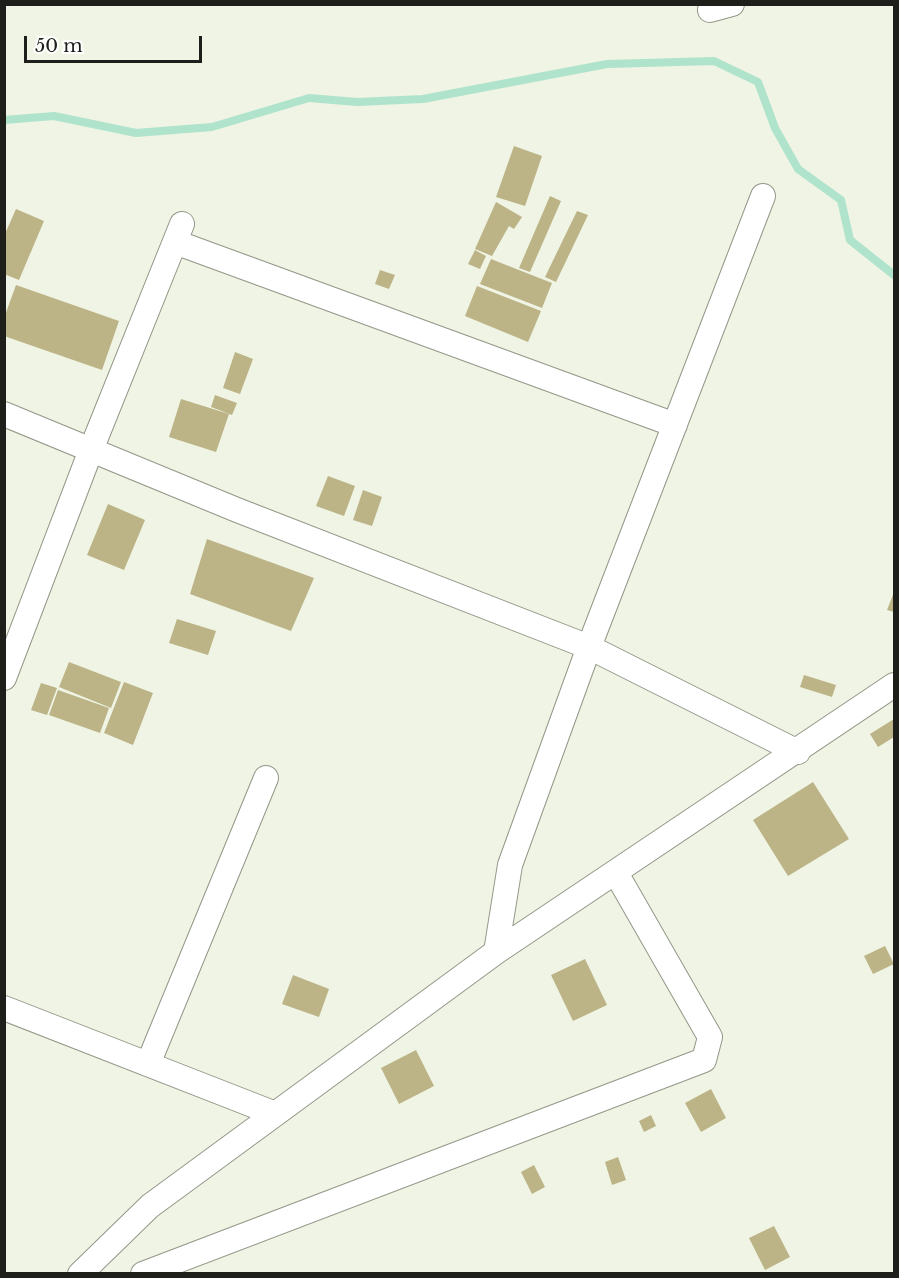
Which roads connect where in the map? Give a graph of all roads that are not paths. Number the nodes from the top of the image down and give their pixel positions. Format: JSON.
{"nodes":[{"id":1,"x":763,"y":196,"type":"dead end"},
{"id":2,"x":4,"y":414,"type":"edge"},
{"id":3,"x":675,"y":425,"type":"junction"},
{"id":4,"x":91,"y":450,"type":"junction"},
{"id":5,"x":589,"y":647,"type":"junction"},
{"id":6,"x":4,"y":678,"type":"edge"},
{"id":7,"x":894,"y":685,"type":"edge"},
{"id":8,"x":798,"y":752,"type":"junction"},
{"id":9,"x":266,"y":778,"type":"dead end"},
{"id":10,"x":616,"y":873,"type":"junction"},
{"id":11,"x":496,"y":952,"type":"junction"},
{"id":12,"x":4,"y":1008,"type":"edge"},
{"id":13,"x":148,"y":1064,"type":"junction"},
{"id":14,"x":273,"y":1113,"type":"junction"},
{"id":15,"x":80,"y":1274,"type":"edge"},
{"id":16,"x":143,"y":1274,"type":"edge"}],
"edges":[{"from":1,"to":3,"type":"street"},
{"from":2,"to":4,"type":"street"},
{"from":3,"to":4,"type":"street"},
{"from":3,"to":5,"type":"street"},
{"from":4,"to":5,"type":"street"},
{"from":4,"to":6,"type":"street"},
{"from":5,"to":8,"type":"street"},
{"from":5,"to":11,"type":"street"},
{"from":7,"to":8,"type":"street"},
{"from":8,"to":10,"type":"street"},
{"from":9,"to":13,"type":"street"},
{"from":10,"to":11,"type":"street"},
{"from":10,"to":16,"type":"street"},
{"from":11,"to":14,"type":"street"},
{"from":12,"to":13,"type":"street"},
{"from":13,"to":14,"type":"street"},
{"from":14,"to":15,"type":"street"}]}
